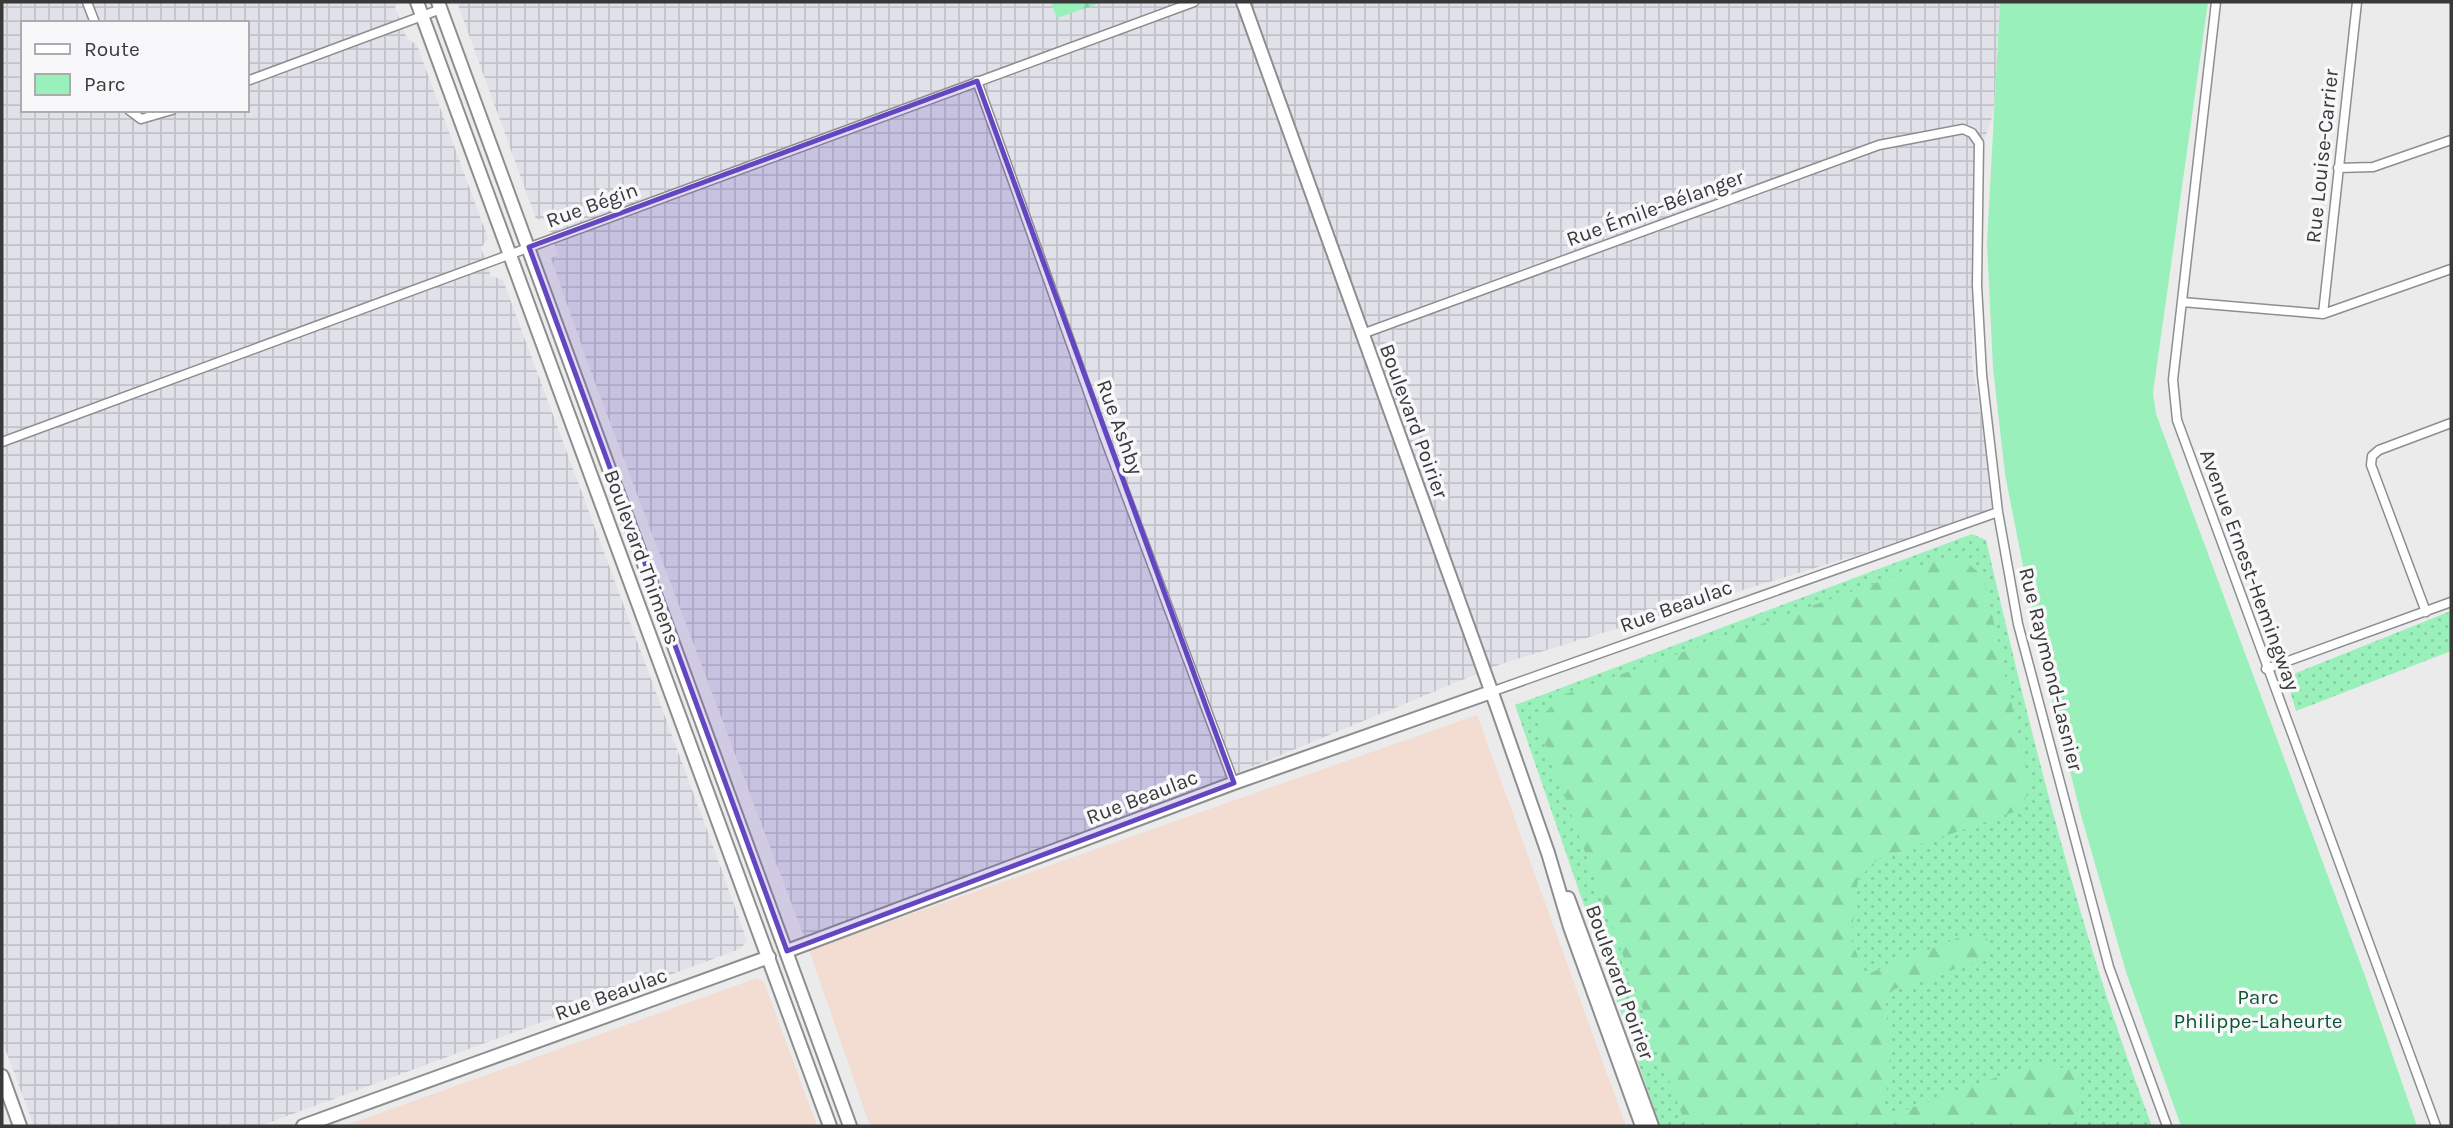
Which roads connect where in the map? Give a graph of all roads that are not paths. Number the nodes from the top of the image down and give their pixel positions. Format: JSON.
{"nodes":[{"id":1,"x":87,"y":2,"type":"edge"},
{"id":2,"x":417,"y":2,"type":"edge"},
{"id":3,"x":1194,"y":2,"type":"edge"},
{"id":4,"x":1243,"y":2,"type":"edge"},
{"id":5,"x":2216,"y":2,"type":"edge"},
{"id":6,"x":2357,"y":2,"type":"edge"},
{"id":7,"x":440,"y":6,"type":"edge"},
{"id":8,"x":422,"y":16,"type":"junction"},
{"id":9,"x":94,"y":21,"type":"edge"},
{"id":10,"x":248,"y":81,"type":"edge"},
{"id":11,"x":978,"y":81,"type":"junction"},
{"id":12,"x":131,"y":112,"type":"edge"},
{"id":13,"x":166,"y":112,"type":"edge"},
{"id":14,"x":1963,"y":130,"type":"joint"},
{"id":15,"x":2451,"y":140,"type":"edge"},
{"id":16,"x":2338,"y":168,"type":"junction"},
{"id":17,"x":528,"y":247,"type":"junction"},
{"id":18,"x":509,"y":254,"type":"junction"},
{"id":19,"x":2451,"y":269,"type":"edge"},
{"id":20,"x":2182,"y":302,"type":"junction"},
{"id":21,"x":2323,"y":314,"type":"junction"},
{"id":22,"x":1362,"y":334,"type":"junction"},
{"id":23,"x":577,"y":378,"type":"junction"},
{"id":24,"x":558,"y":385,"type":"junction"},
{"id":25,"x":2451,"y":423,"type":"edge"},
{"id":26,"x":2,"y":442,"type":"edge"},
{"id":27,"x":624,"y":506,"type":"junction"},
{"id":28,"x":1998,"y":512,"type":"junction"},
{"id":29,"x":605,"y":513,"type":"junction"},
{"id":30,"x":2451,"y":602,"type":"edge"},
{"id":31,"x":2426,"y":612,"type":"junction"},
{"id":32,"x":2266,"y":669,"type":"junction"},
{"id":33,"x":1491,"y":692,"type":"junction"},
{"id":34,"x":1234,"y":783,"type":"junction"},
{"id":35,"x":1549,"y":853,"type":"junction"},
{"id":36,"x":787,"y":951,"type":"junction"},
{"id":37,"x":769,"y":957,"type":"junction"},
{"id":38,"x":2,"y":1076,"type":"edge"},
{"id":39,"x":20,"y":1126,"type":"edge"},
{"id":40,"x":303,"y":1126,"type":"edge"},
{"id":41,"x":830,"y":1126,"type":"edge"},
{"id":42,"x":850,"y":1126,"type":"edge"},
{"id":43,"x":1642,"y":1126,"type":"edge"},
{"id":44,"x":1652,"y":1126,"type":"edge"},
{"id":45,"x":2167,"y":1126,"type":"edge"},
{"id":46,"x":2436,"y":1126,"type":"edge"}],
"edges":[{"from":1,"to":9,"type":"street"},
{"from":2,"to":8,"type":"street","name":"Boulevard Thimens"},
{"from":3,"to":11,"type":"street","name":"Rue Bégin"},
{"from":4,"to":22,"type":"street","name":"Boulevard Poirier"},
{"from":5,"to":20,"type":"street","name":"Avenue Ernest-Hemingway"},
{"from":6,"to":16,"type":"street","name":"Rue Louise-Carrier"},
{"from":7,"to":8,"type":"street"},
{"from":7,"to":17,"type":"street","name":"Boulevard Thimens"},
{"from":8,"to":10,"type":"street"},
{"from":8,"to":18,"type":"street","name":"Boulevard Thimens"},
{"from":11,"to":17,"type":"street","name":"Rue Bégin"},
{"from":11,"to":34,"type":"street","name":"Rue Ashby"},
{"from":12,"to":13,"type":"street"},
{"from":14,"to":22,"type":"street","name":"Rue Émile-Bélanger"},
{"from":14,"to":28,"type":"street","name":"Rue Raymond-Lasnier"},
{"from":15,"to":16,"type":"street"},
{"from":16,"to":21,"type":"street","name":"Rue Louise-Carrier"},
{"from":17,"to":18,"type":"street","name":"Rue Bégin"},
{"from":17,"to":23,"type":"street","name":"Boulevard Thimens"},
{"from":18,"to":24,"type":"street","name":"Boulevard Thimens"},
{"from":18,"to":26,"type":"street","name":"Rue Bégin"},
{"from":19,"to":21,"type":"street"},
{"from":20,"to":21,"type":"street"},
{"from":20,"to":32,"type":"street","name":"Avenue Ernest-Hemingway"},
{"from":22,"to":33,"type":"street","name":"Boulevard Poirier"},
{"from":23,"to":24,"type":"street"},
{"from":23,"to":27,"type":"street","name":"Boulevard Thimens"},
{"from":24,"to":29,"type":"street","name":"Boulevard Thimens"},
{"from":25,"to":31,"type":"street"},
{"from":27,"to":29,"type":"street"},
{"from":27,"to":36,"type":"street","name":"Boulevard Thimens"},
{"from":28,"to":33,"type":"street","name":"Rue Beaulac"},
{"from":28,"to":45,"type":"street","name":"Rue Raymond-Lasnier"},
{"from":29,"to":37,"type":"street","name":"Boulevard Thimens"},
{"from":30,"to":31,"type":"street"},
{"from":31,"to":32,"type":"street"},
{"from":32,"to":46,"type":"street","name":"Avenue Ernest-Hemingway"},
{"from":33,"to":34,"type":"street","name":"Rue Beaulac"},
{"from":33,"to":35,"type":"street","name":"Boulevard Poirier"},
{"from":34,"to":36,"type":"street","name":"Rue Beaulac"},
{"from":35,"to":43,"type":"street","name":"Boulevard Poirier"},
{"from":35,"to":44,"type":"street","name":"Boulevard Poirier"},
{"from":36,"to":37,"type":"street","name":"Rue Beaulac"},
{"from":36,"to":42,"type":"street","name":"Boulevard Thimens"},
{"from":37,"to":40,"type":"street","name":"Rue Beaulac"},
{"from":37,"to":41,"type":"street","name":"Boulevard Thimens"},
{"from":38,"to":39,"type":"street"}]}
